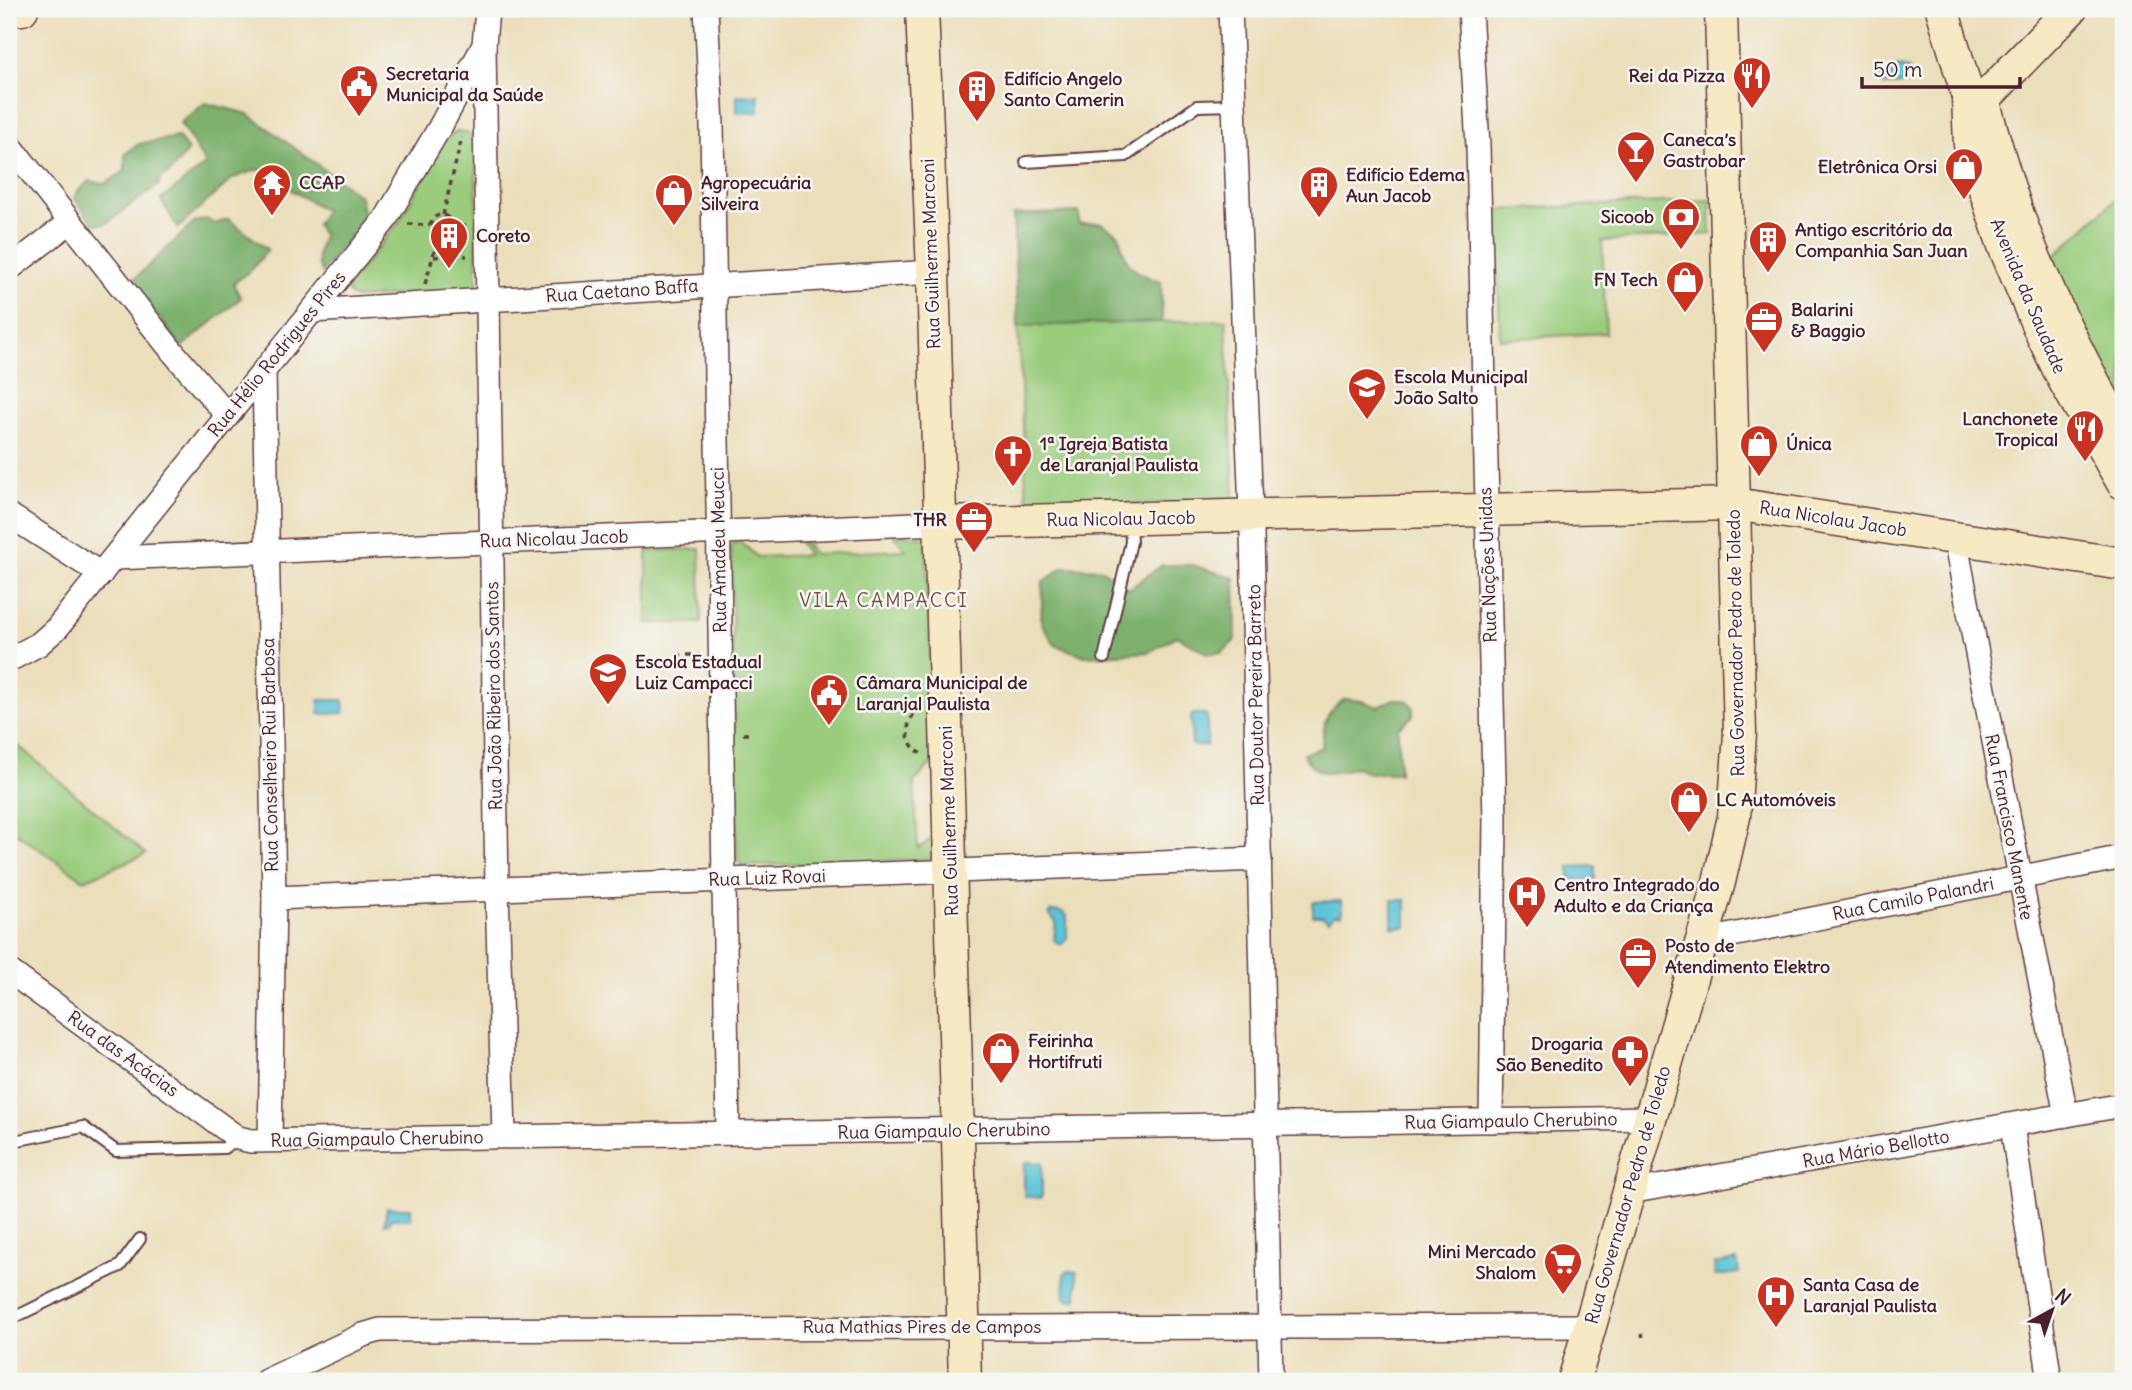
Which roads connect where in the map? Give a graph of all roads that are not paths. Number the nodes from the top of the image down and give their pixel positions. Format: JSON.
{"nodes":[{"id":1,"x":22,"y":9,"type":"edge"},
{"id":2,"x":487,"y":9,"type":"edge"},
{"id":3,"x":706,"y":9,"type":"edge"},
{"id":4,"x":922,"y":9,"type":"edge"},
{"id":5,"x":1230,"y":9,"type":"edge"},
{"id":6,"x":1470,"y":9,"type":"edge"},
{"id":7,"x":1721,"y":9,"type":"edge"},
{"id":8,"x":1942,"y":9,"type":"edge"},
{"id":9,"x":2071,"y":9,"type":"edge"},
{"id":10,"x":9,"y":10,"type":"edge"},
{"id":11,"x":484,"y":45,"type":"junction"},
{"id":12,"x":1986,"y":94,"type":"junction"},
{"id":13,"x":1234,"y":105,"type":"junction"},
{"id":14,"x":440,"y":127,"type":"junction"},
{"id":15,"x":486,"y":138,"type":"junction"},
{"id":16,"x":9,"y":144,"type":"edge"},
{"id":17,"x":1026,"y":162,"type":"dead end"},
{"id":18,"x":70,"y":222,"type":"junction"},
{"id":19,"x":9,"y":269,"type":"edge"},
{"id":20,"x":933,"y":272,"type":"junction"},
{"id":21,"x":713,"y":285,"type":"junction"},
{"id":22,"x":488,"y":299,"type":"junction"},
{"id":23,"x":312,"y":311,"type":"junction"},
{"id":24,"x":2054,"y":331,"type":"junction"},
{"id":25,"x":264,"y":370,"type":"junction"},
{"id":26,"x":227,"y":415,"type":"junction"},
{"id":27,"x":2123,"y":435,"type":"edge"},
{"id":28,"x":2123,"y":483,"type":"edge"},
{"id":29,"x":1734,"y":504,"type":"junction"},
{"id":30,"x":1486,"y":509,"type":"junction"},
{"id":31,"x":9,"y":515,"type":"edge"},
{"id":32,"x":1251,"y":516,"type":"junction"},
{"id":33,"x":1130,"y":519,"type":"junction"},
{"id":34,"x":939,"y":523,"type":"junction"},
{"id":35,"x":719,"y":531,"type":"junction"},
{"id":36,"x":1955,"y":539,"type":"junction"},
{"id":37,"x":491,"y":541,"type":"junction"},
{"id":38,"x":266,"y":551,"type":"junction"},
{"id":39,"x":2123,"y":564,"type":"edge"},
{"id":40,"x":108,"y":566,"type":"junction"},
{"id":41,"x":1104,"y":658,"type":"dead end"},
{"id":42,"x":9,"y":660,"type":"edge"},
{"id":43,"x":2123,"y":857,"type":"edge"},
{"id":44,"x":1260,"y":859,"type":"junction"},
{"id":45,"x":950,"y":871,"type":"junction"},
{"id":46,"x":2019,"y":878,"type":"junction"},
{"id":47,"x":724,"y":879,"type":"junction"},
{"id":48,"x":497,"y":889,"type":"junction"},
{"id":49,"x":274,"y":898,"type":"junction"},
{"id":50,"x":1702,"y":941,"type":"junction"},
{"id":51,"x":9,"y":971,"type":"edge"},
{"id":52,"x":2123,"y":1104,"type":"edge"},
{"id":53,"x":2066,"y":1115,"type":"junction"},
{"id":54,"x":1651,"y":1118,"type":"junction"},
{"id":55,"x":1491,"y":1121,"type":"junction"},
{"id":56,"x":2012,"y":1125,"type":"junction"},
{"id":57,"x":1266,"y":1126,"type":"junction"},
{"id":58,"x":958,"y":1131,"type":"junction"},
{"id":59,"x":728,"y":1133,"type":"junction"},
{"id":60,"x":505,"y":1136,"type":"junction"},
{"id":61,"x":238,"y":1138,"type":"junction"},
{"id":62,"x":270,"y":1140,"type":"junction"},
{"id":63,"x":9,"y":1142,"type":"edge"},
{"id":64,"x":1629,"y":1192,"type":"junction"},
{"id":65,"x":140,"y":1239,"type":"dead end"},
{"id":66,"x":9,"y":1320,"type":"edge"},
{"id":67,"x":1269,"y":1326,"type":"junction"},
{"id":68,"x":1589,"y":1326,"type":"junction"},
{"id":69,"x":962,"y":1327,"type":"junction"},
{"id":70,"x":266,"y":1381,"type":"edge"},
{"id":71,"x":964,"y":1381,"type":"edge"},
{"id":72,"x":1271,"y":1381,"type":"edge"},
{"id":73,"x":1574,"y":1381,"type":"edge"},
{"id":74,"x":2050,"y":1381,"type":"edge"}],
"edges":[{"from":1,"to":10,"type":"main road"},
{"from":2,"to":11,"type":"street","name":"Rua Hélio Rodrigues Pires"},
{"from":3,"to":21,"type":"street","name":"Rua Amadeu Meucci"},
{"from":4,"to":20,"type":"main road","name":"Rua Guilherme Marconi"},
{"from":5,"to":13,"type":"street","name":"Rua Doutor Pereira Barreto"},
{"from":6,"to":30,"type":"street","name":"Rua Nações Unidas"},
{"from":7,"to":29,"type":"main road","name":"Rua Governador Pedro de Toledo"},
{"from":8,"to":12,"type":"main road","name":"Avenida da Saudade"},
{"from":9,"to":12,"type":"main road"},
{"from":11,"to":14,"type":"street","name":"Rua Hélio Rodrigues Pires"},
{"from":11,"to":15,"type":"street","name":"Rua João Ribeiro dos Santos"},
{"from":12,"to":24,"type":"main road","name":"Avenida da Saudade"},
{"from":13,"to":17,"type":"lane"},
{"from":13,"to":32,"type":"street","name":"Rua Doutor Pereira Barreto"},
{"from":14,"to":15,"type":"street"},
{"from":14,"to":23,"type":"street","name":"Rua Hélio Rodrigues Pires"},
{"from":15,"to":22,"type":"street","name":"Rua João Ribeiro dos Santos"},
{"from":16,"to":18,"type":"street"},
{"from":18,"to":19,"type":"street"},
{"from":18,"to":26,"type":"street"},
{"from":20,"to":21,"type":"street","name":"Rua Caetano Baffa"},
{"from":20,"to":34,"type":"main road","name":"Rua Guilherme Marconi"},
{"from":21,"to":22,"type":"street","name":"Rua Caetano Baffa"},
{"from":21,"to":35,"type":"street","name":"Rua Amadeu Meucci"},
{"from":22,"to":23,"type":"street","name":"Rua Caetano Baffa"},
{"from":22,"to":37,"type":"street","name":"Rua João Ribeiro dos Santos"},
{"from":23,"to":25,"type":"street","name":"Rua Hélio Rodrigues Pires"},
{"from":24,"to":27,"type":"main road","name":"Avenida da Saudade"},
{"from":24,"to":28,"type":"main road","name":"Avenida da Saudade"},
{"from":25,"to":26,"type":"street","name":"Rua Hélio Rodrigues Pires"},
{"from":25,"to":38,"type":"street","name":"Rua Conselheiro Rui Barbosa"},
{"from":26,"to":40,"type":"street","name":"Rua Hélio Rodrigues Pires"},
{"from":29,"to":30,"type":"main road","name":"Rua Nicolau Jacob"},
{"from":29,"to":36,"type":"main road","name":"Rua Nicolau Jacob"},
{"from":29,"to":50,"type":"main road","name":"Rua Governador Pedro de Toledo"},
{"from":30,"to":32,"type":"main road","name":"Rua Nicolau Jacob"},
{"from":30,"to":55,"type":"street","name":"Rua Nações Unidas"},
{"from":31,"to":40,"type":"street"},
{"from":32,"to":33,"type":"main road","name":"Rua Nicolau Jacob"},
{"from":32,"to":44,"type":"street","name":"Rua Doutor Pereira Barreto"},
{"from":33,"to":34,"type":"main road","name":"Rua Nicolau Jacob"},
{"from":33,"to":41,"type":"lane"},
{"from":34,"to":35,"type":"street","name":"Rua Nicolau Jacob"},
{"from":34,"to":45,"type":"main road","name":"Rua Guilherme Marconi"},
{"from":35,"to":37,"type":"street","name":"Rua Nicolau Jacob"},
{"from":35,"to":47,"type":"street","name":"Rua Amadeu Meucci"},
{"from":36,"to":39,"type":"main road","name":"Rua Nicolau Jacob"},
{"from":36,"to":46,"type":"street","name":"Rua Francisco Manente"},
{"from":37,"to":38,"type":"street","name":"Rua Nicolau Jacob"},
{"from":37,"to":48,"type":"street","name":"Rua João Ribeiro dos Santos"},
{"from":38,"to":40,"type":"street","name":"Rua Nicolau Jacob"},
{"from":38,"to":49,"type":"street","name":"Rua Conselheiro Rui Barbosa"},
{"from":40,"to":42,"type":"street","name":"Rua Hélio Rodrigues Pires"},
{"from":43,"to":46,"type":"street","name":"Rua Camilo Palandri"},
{"from":44,"to":45,"type":"street","name":"Rua Luiz Rovai"},
{"from":44,"to":57,"type":"street","name":"Rua Doutor Pereira Barreto"},
{"from":45,"to":47,"type":"street","name":"Rua Luiz Rovai"},
{"from":45,"to":58,"type":"main road","name":"Rua Guilherme Marconi"},
{"from":46,"to":50,"type":"street","name":"Rua Camilo Palandri"},
{"from":46,"to":53,"type":"street","name":"Rua Francisco Manente"},
{"from":47,"to":48,"type":"street","name":"Rua Luiz Rovai"},
{"from":47,"to":59,"type":"street","name":"Rua Amadeu Meucci"},
{"from":48,"to":49,"type":"street","name":"Rua Luiz Rovai"},
{"from":48,"to":60,"type":"street","name":"Rua João Ribeiro dos Santos"},
{"from":49,"to":62,"type":"street","name":"Rua Conselheiro Rui Barbosa"},
{"from":50,"to":54,"type":"main road","name":"Rua Governador Pedro de Toledo"},
{"from":51,"to":61,"type":"street","name":"Rua das Acácias"},
{"from":52,"to":53,"type":"street","name":"Rua Mário Bellotto"},
{"from":53,"to":56,"type":"street","name":"Rua Mário Bellotto"},
{"from":54,"to":55,"type":"street","name":"Rua Giampaulo Cherubino"},
{"from":54,"to":64,"type":"main road","name":"Rua Governador Pedro de Toledo"},
{"from":55,"to":57,"type":"street","name":"Rua Giampaulo Cherubino"},
{"from":56,"to":64,"type":"street","name":"Rua Mário Bellotto"},
{"from":56,"to":74,"type":"street"},
{"from":57,"to":58,"type":"street","name":"Rua Giampaulo Cherubino"},
{"from":57,"to":67,"type":"street","name":"Rua Doutor Pereira Barreto"},
{"from":58,"to":59,"type":"street","name":"Rua Giampaulo Cherubino"},
{"from":58,"to":69,"type":"main road","name":"Rua Guilherme Marconi"},
{"from":59,"to":60,"type":"street","name":"Rua Giampaulo Cherubino"},
{"from":60,"to":62,"type":"street","name":"Rua Giampaulo Cherubino"},
{"from":61,"to":62,"type":"street","name":"Rua Giampaulo Cherubino"},
{"from":61,"to":63,"type":"lane"},
{"from":64,"to":68,"type":"main road","name":"Rua Governador Pedro de Toledo"},
{"from":65,"to":66,"type":"lane"},
{"from":67,"to":68,"type":"street","name":"Rua Mathias Pires de Campos"},
{"from":67,"to":69,"type":"street","name":"Rua Mathias Pires de Campos"},
{"from":67,"to":72,"type":"street","name":"Rua Doutor Pereira Barreto"},
{"from":68,"to":73,"type":"main road","name":"Rua Governador Pedro de Toledo"},
{"from":69,"to":70,"type":"street","name":"Rua Mathias Pires de Campos"},
{"from":69,"to":71,"type":"main road","name":"Rua Guilherme Marconi"}]}
